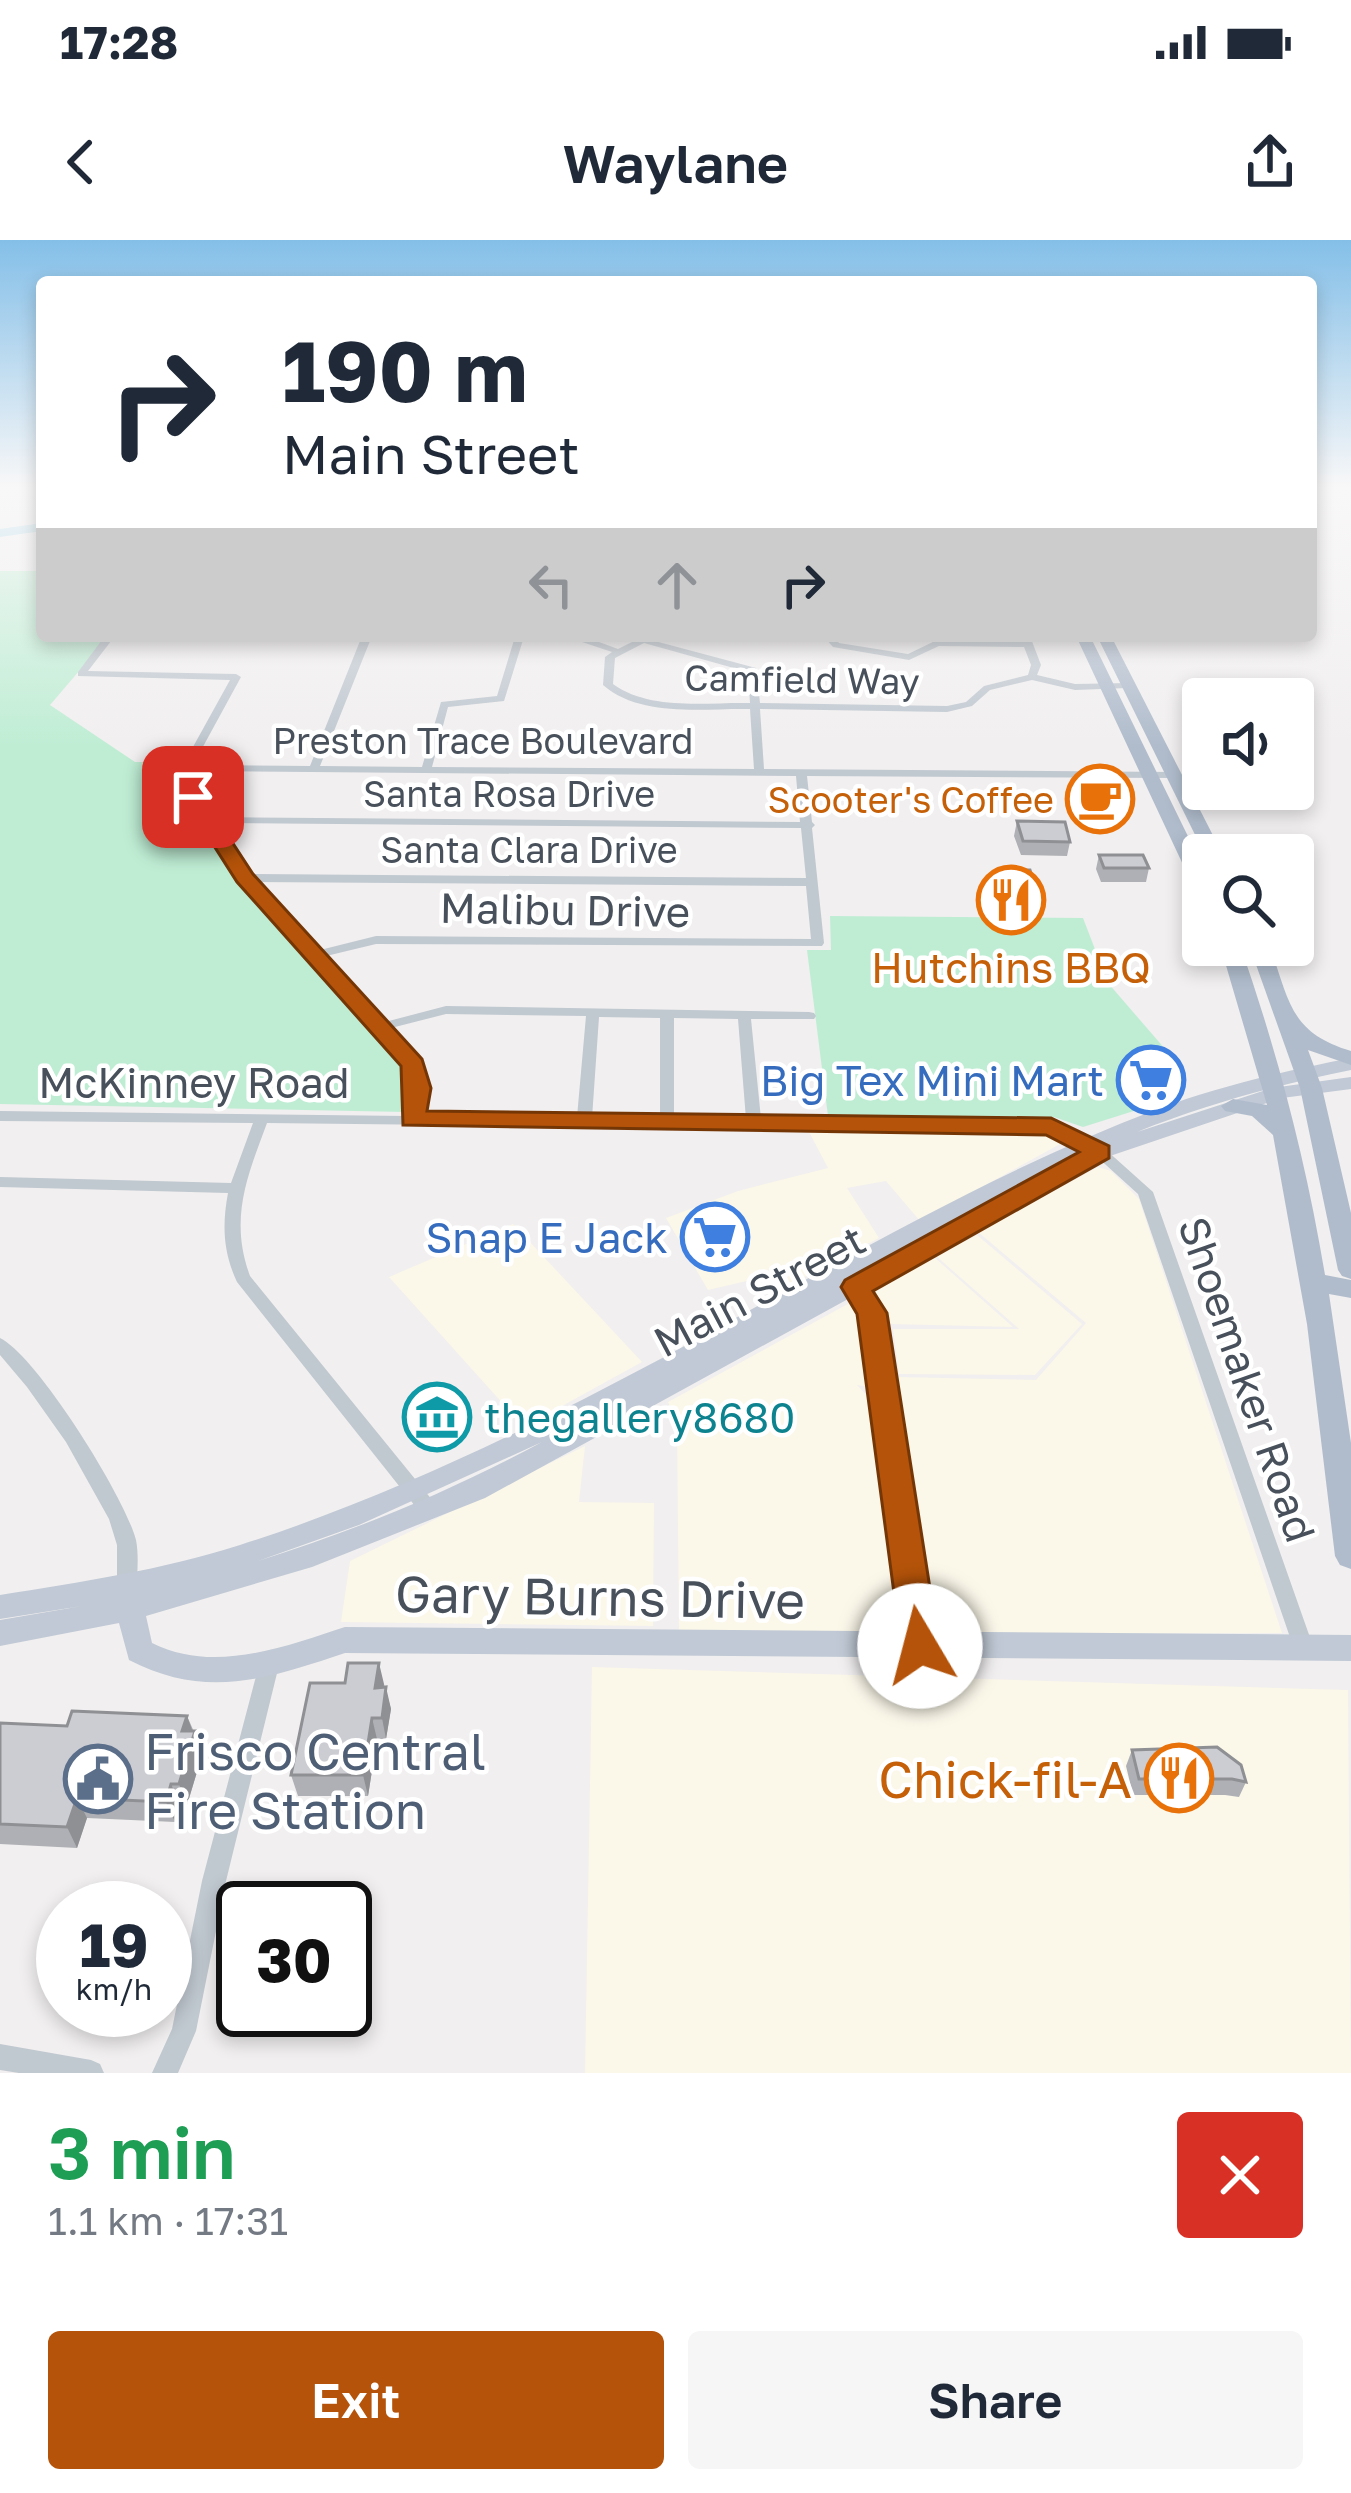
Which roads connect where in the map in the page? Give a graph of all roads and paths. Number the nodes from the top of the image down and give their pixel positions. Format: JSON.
{"nodes":[{"id":1,"x":105,"y":642,"type":"edge"},
{"id":2,"x":365,"y":642,"type":"edge"},
{"id":3,"x":518,"y":642,"type":"edge"},
{"id":4,"x":594,"y":642,"type":"edge"},
{"id":5,"x":637,"y":642,"type":"edge"},
{"id":6,"x":663,"y":642,"type":"edge"},
{"id":7,"x":833,"y":642,"type":"edge"},
{"id":8,"x":967,"y":642,"type":"edge"},
{"id":9,"x":1026,"y":642,"type":"edge"},
{"id":10,"x":1086,"y":642,"type":"edge"},
{"id":11,"x":1106,"y":642,"type":"edge"},
{"id":12,"x":614,"y":650,"type":"junction"},
{"id":13,"x":1034,"y":674,"type":"junction"},
{"id":14,"x":1106,"y":685,"type":"junction"},
{"id":15,"x":1127,"y":685,"type":"junction"},
{"id":16,"x":756,"y":705,"type":"junction"},
{"id":17,"x":164,"y":768,"type":"dead end"},
{"id":18,"x":186,"y":769,"type":"junction"},
{"id":19,"x":314,"y":769,"type":"junction"},
{"id":20,"x":426,"y":770,"type":"junction"},
{"id":21,"x":759,"y":772,"type":"junction"},
{"id":22,"x":801,"y":773,"type":"junction"},
{"id":23,"x":1150,"y":775,"type":"junction"},
{"id":24,"x":1173,"y":775,"type":"junction"},
{"id":25,"x":208,"y":820,"type":"junction"},
{"id":26,"x":809,"y":825,"type":"junction"},
{"id":27,"x":1203,"y":834,"type":"edge"},
{"id":28,"x":1182,"y":840,"type":"edge"},
{"id":29,"x":244,"y":878,"type":"junction"},
{"id":30,"x":813,"y":882,"type":"junction"},
{"id":31,"x":314,"y":955,"type":"junction"},
{"id":32,"x":1237,"y":966,"type":"edge"},
{"id":33,"x":1266,"y":966,"type":"edge"},
{"id":34,"x":593,"y":1014,"type":"junction"},
{"id":35,"x":667,"y":1014,"type":"junction"},
{"id":36,"x":744,"y":1014,"type":"junction"},
{"id":37,"x":809,"y":1016,"type":"dead end"},
{"id":38,"x":381,"y":1027,"type":"junction"},
{"id":39,"x":1291,"y":1027,"type":"junction"},
{"id":40,"x":1351,"y":1061,"type":"edge"},
{"id":41,"x":1308,"y":1080,"type":"junction"},
{"id":42,"x":1351,"y":1083,"type":"edge"},
{"id":43,"x":1277,"y":1085,"type":"junction"},
{"id":44,"x":1233,"y":1106,"type":"junction"},
{"id":45,"x":0,"y":1116,"type":"edge"},
{"id":46,"x":262,"y":1118,"type":"junction"},
{"id":47,"x":412,"y":1120,"type":"junction"},
{"id":48,"x":584,"y":1121,"type":"junction"},
{"id":49,"x":667,"y":1122,"type":"junction"},
{"id":50,"x":754,"y":1123,"type":"junction"},
{"id":51,"x":1288,"y":1134,"type":"junction"},
{"id":52,"x":1093,"y":1148,"type":"junction"},
{"id":53,"x":0,"y":1182,"type":"edge"},
{"id":54,"x":237,"y":1188,"type":"junction"},
{"id":55,"x":1351,"y":1270,"type":"edge"},
{"id":56,"x":848,"y":1280,"type":"junction"},
{"id":57,"x":1312,"y":1282,"type":"junction"},
{"id":58,"x":1351,"y":1289,"type":"edge"},
{"id":59,"x":0,"y":1344,"type":"edge"},
{"id":60,"x":423,"y":1502,"type":"junction"},
{"id":61,"x":1351,"y":1556,"type":"edge"},
{"id":62,"x":129,"y":1598,"type":"junction"},
{"id":63,"x":0,"y":1607,"type":"edge"},
{"id":64,"x":0,"y":1633,"type":"edge"},
{"id":65,"x":920,"y":1646,"type":"junction"},
{"id":66,"x":1303,"y":1646,"type":"junction"},
{"id":67,"x":1351,"y":1648,"type":"edge"},
{"id":68,"x":269,"y":1665,"type":"junction"},
{"id":69,"x":0,"y":2057,"type":"edge"},
{"id":70,"x":57,"y":2070,"type":"edge"},
{"id":71,"x":91,"y":2073,"type":"edge"},
{"id":72,"x":165,"y":2073,"type":"edge"}],
"edges":[{"from":1,"to":18,"type":"street"},
{"from":2,"to":19,"type":"street"},
{"from":3,"to":20,"type":"street"},
{"from":4,"to":12,"type":"street"},
{"from":5,"to":12,"type":"street","name":"Camfield Way"},
{"from":6,"to":16,"type":"street"},
{"from":7,"to":8,"type":"street"},
{"from":9,"to":13,"type":"street"},
{"from":10,"to":14,"type":"main road"},
{"from":11,"to":15,"type":"main road"},
{"from":12,"to":16,"type":"street","name":"Camfield Way"},
{"from":13,"to":14,"type":"street"},
{"from":13,"to":16,"type":"street","name":"Camfield Way"},
{"from":14,"to":15,"type":"street"},
{"from":14,"to":23,"type":"main road"},
{"from":15,"to":24,"type":"main road"},
{"from":16,"to":21,"type":"street"},
{"from":17,"to":18,"type":"street","name":"Preston Trace Boulevard"},
{"from":18,"to":19,"type":"street","name":"Preston Trace Boulevard"},
{"from":18,"to":25,"type":"street"},
{"from":19,"to":20,"type":"street","name":"Preston Trace Boulevard"},
{"from":20,"to":21,"type":"street","name":"Preston Trace Boulevard"},
{"from":21,"to":22,"type":"street","name":"Preston Trace Boulevard"},
{"from":22,"to":23,"type":"street","name":"Preston Trace Boulevard"},
{"from":22,"to":26,"type":"street"},
{"from":23,"to":24,"type":"street","name":"Preston Trace Boulevard"},
{"from":23,"to":28,"type":"main road"},
{"from":24,"to":27,"type":"main road"},
{"from":25,"to":26,"type":"street","name":"Santa Rosa Drive"},
{"from":25,"to":29,"type":"street"},
{"from":26,"to":30,"type":"street"},
{"from":29,"to":30,"type":"street","name":"Santa Clara Drive"},
{"from":29,"to":31,"type":"street"},
{"from":30,"to":31,"type":"street","name":"Malibu Drive"},
{"from":31,"to":38,"type":"street"},
{"from":32,"to":43,"type":"main road"},
{"from":33,"to":39,"type":"main road"},
{"from":34,"to":35,"type":"street"},
{"from":34,"to":38,"type":"street"},
{"from":34,"to":48,"type":"street"},
{"from":35,"to":36,"type":"street"},
{"from":35,"to":49,"type":"street"},
{"from":36,"to":37,"type":"street"},
{"from":36,"to":50,"type":"street"},
{"from":38,"to":47,"type":"street"},
{"from":39,"to":40,"type":"main road"},
{"from":39,"to":41,"type":"main road"},
{"from":40,"to":41,"type":"main road","name":"Main Street"},
{"from":41,"to":42,"type":"main road","name":"Main Street"},
{"from":41,"to":43,"type":"main road","name":"Main Street"},
{"from":41,"to":55,"type":"main road"},
{"from":43,"to":44,"type":"main road","name":"Main Street"},
{"from":43,"to":51,"type":"main road"},
{"from":43,"to":52,"type":"main road","name":"Main Street"},
{"from":44,"to":51,"type":"main road"},
{"from":44,"to":52,"type":"main road","name":"Main Street"},
{"from":45,"to":46,"type":"street","name":"McKinney Road"},
{"from":46,"to":47,"type":"street","name":"McKinney Road"},
{"from":46,"to":54,"type":"street"},
{"from":47,"to":48,"type":"street","name":"McKinney Road"},
{"from":48,"to":49,"type":"street","name":"McKinney Road"},
{"from":49,"to":50,"type":"street","name":"McKinney Road"},
{"from":50,"to":52,"type":"street","name":"McKinney Road"},
{"from":51,"to":57,"type":"main road"},
{"from":52,"to":56,"type":"main road","name":"Main Street"},
{"from":52,"to":66,"type":"street","name":"Shoemaker Road"},
{"from":53,"to":54,"type":"street"},
{"from":54,"to":60,"type":"street"},
{"from":56,"to":60,"type":"main road","name":"Main Street"},
{"from":56,"to":65,"type":"street"},
{"from":57,"to":58,"type":"main road"},
{"from":57,"to":61,"type":"main road"},
{"from":59,"to":62,"type":"street"},
{"from":60,"to":62,"type":"main road","name":"Main Street"},
{"from":62,"to":63,"type":"main road","name":"Main Street"},
{"from":62,"to":64,"type":"main road","name":"Main Street"},
{"from":62,"to":68,"type":"main road","name":"Gary Burns Drive"},
{"from":65,"to":66,"type":"main road","name":"Gary Burns Drive"},
{"from":65,"to":68,"type":"main road","name":"Gary Burns Drive"},
{"from":66,"to":67,"type":"main road","name":"Gary Burns Drive"},
{"from":68,"to":72,"type":"street"},
{"from":69,"to":70,"type":"street"},
{"from":70,"to":71,"type":"street"}]}
